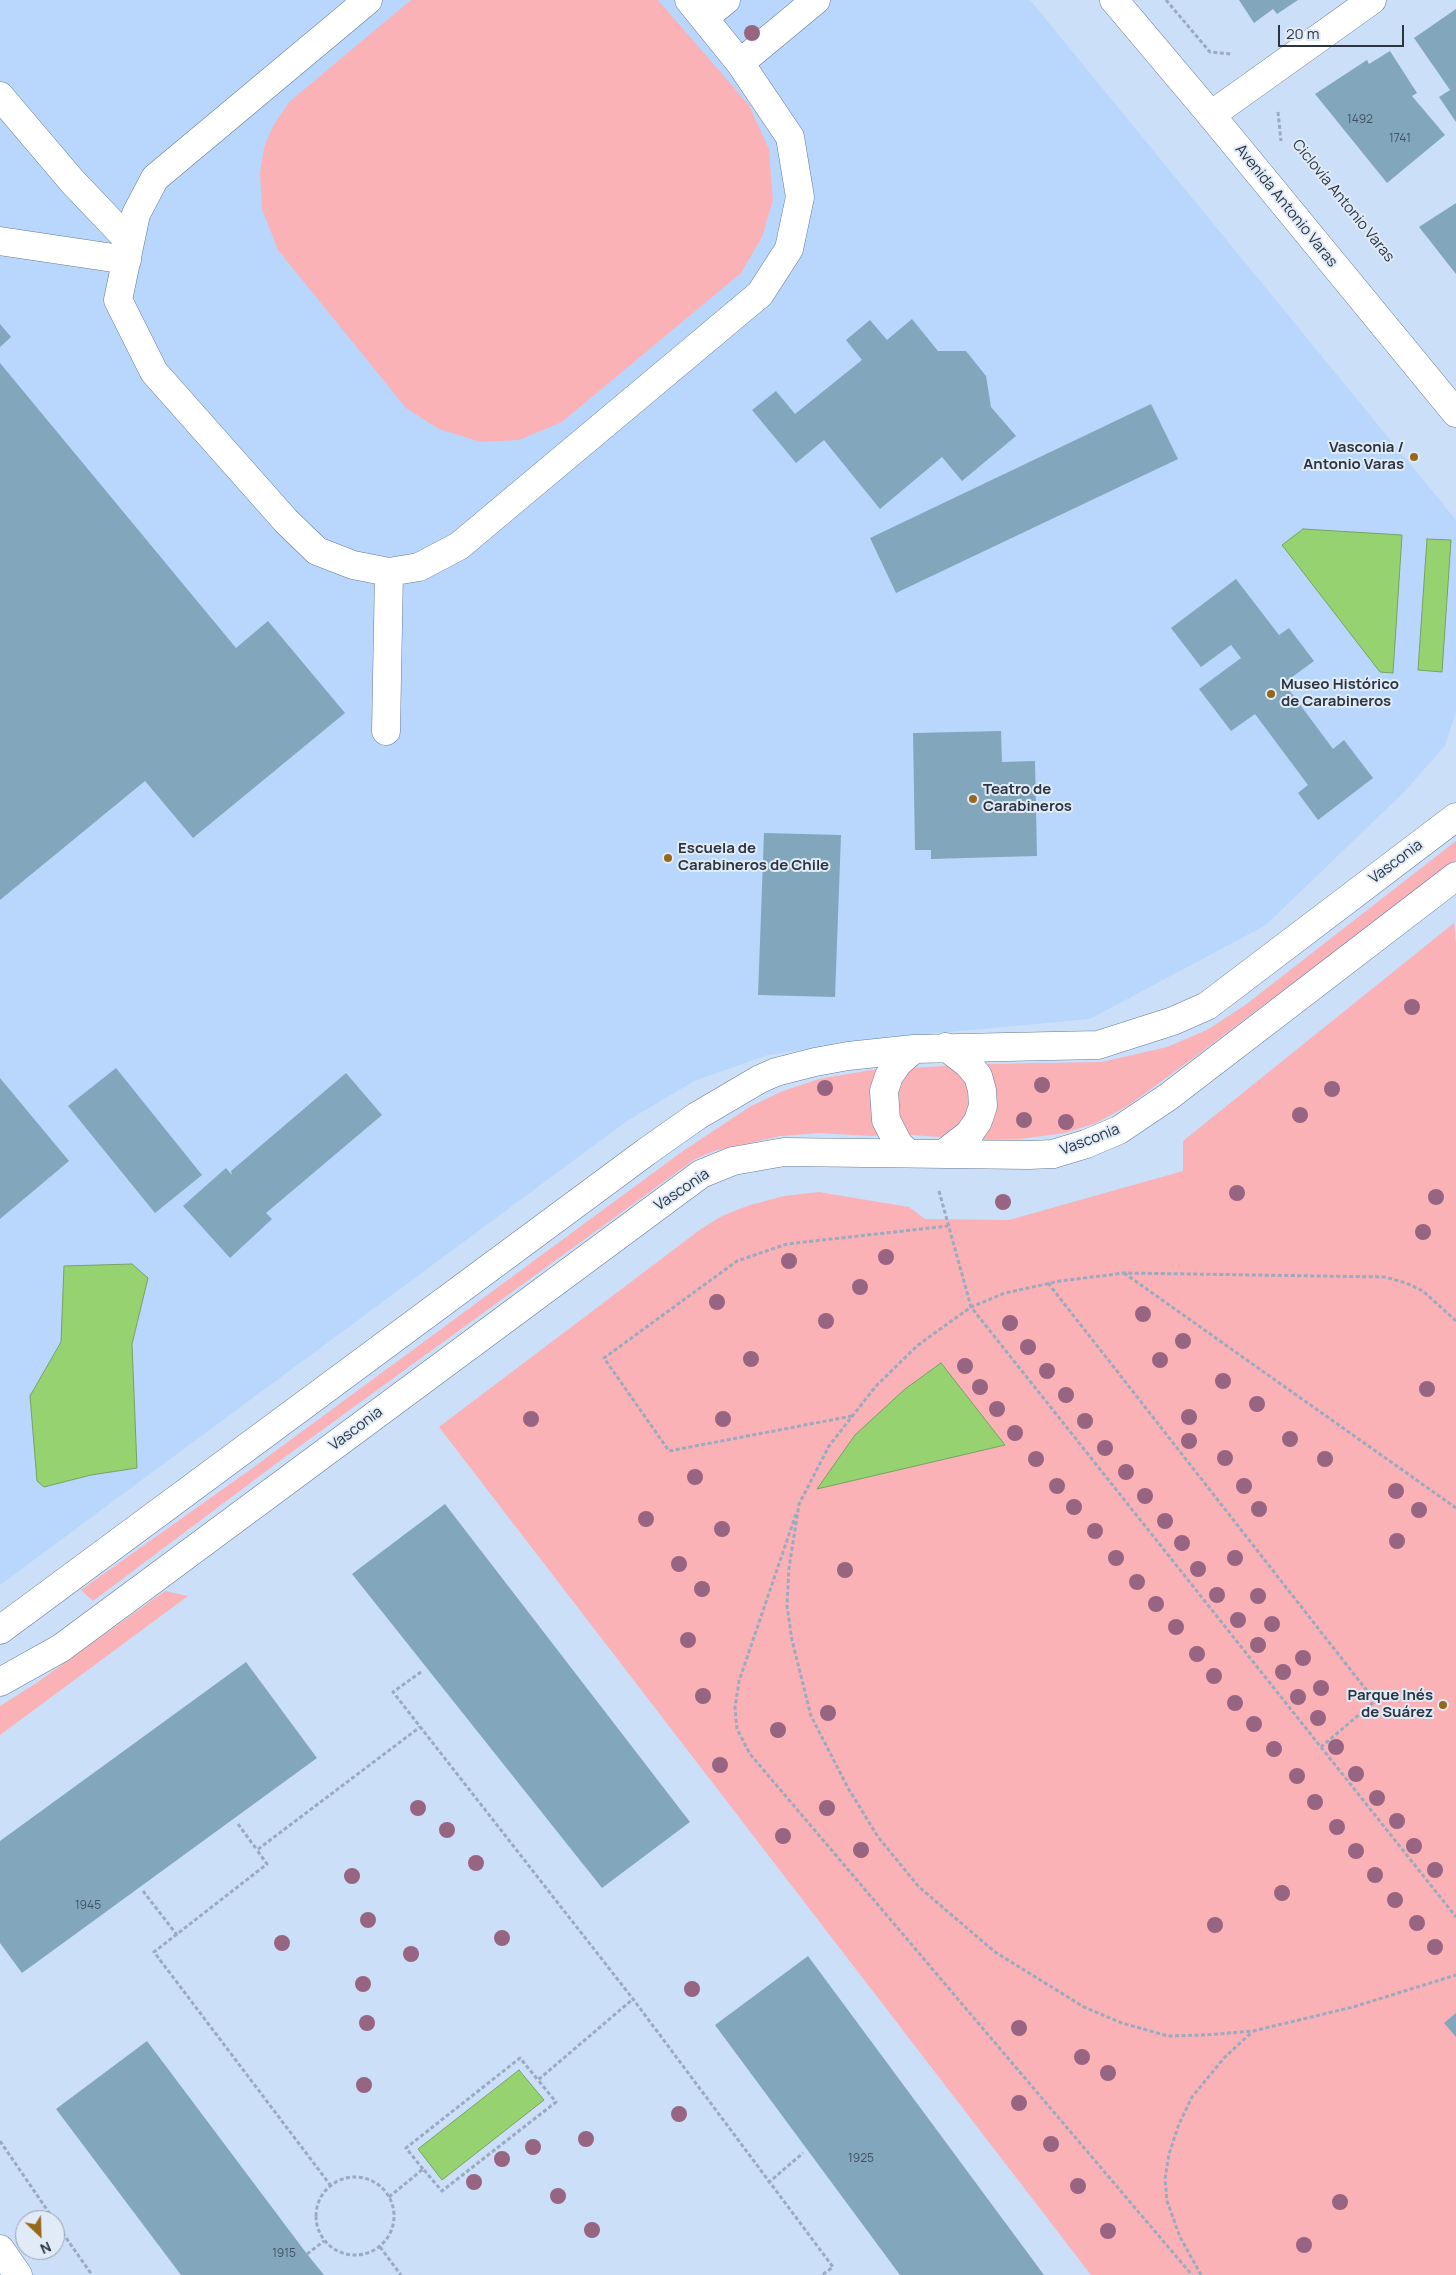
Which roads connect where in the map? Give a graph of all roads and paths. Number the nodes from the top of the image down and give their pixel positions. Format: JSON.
{"nodes":[{"id":1,"x":368,"y":0,"type":"edge"},
{"id":2,"x":726,"y":0,"type":"edge"},
{"id":3,"x":816,"y":0,"type":"edge"},
{"id":4,"x":1114,"y":0,"type":"edge"},
{"id":5,"x":1166,"y":0,"type":"edge"},
{"id":6,"x":1372,"y":0,"type":"edge"},
{"id":7,"x":697,"y":9,"type":"edge"},
{"id":8,"x":740,"y":63,"type":"junction"},
{"id":9,"x":1256,"y":81,"type":"junction"},
{"id":10,"x":0,"y":96,"type":"edge"},
{"id":11,"x":1211,"y":115,"type":"junction"},
{"id":12,"x":1282,"y":147,"type":"dead end"},
{"id":13,"x":0,"y":241,"type":"edge"},
{"id":14,"x":128,"y":251,"type":"junction"},
{"id":15,"x":1456,"y":413,"type":"edge"},
{"id":16,"x":389,"y":572,"type":"junction"},
{"id":17,"x":386,"y":732,"type":"dead end"},
{"id":18,"x":1456,"y":817,"type":"edge"},
{"id":19,"x":1456,"y":876,"type":"edge"},
{"id":20,"x":946,"y":1047,"type":"junction"},
{"id":21,"x":914,"y":1049,"type":"junction"},
{"id":22,"x":926,"y":1153,"type":"junction"},
{"id":23,"x":948,"y":1226,"type":"junction"},
{"id":24,"x":1124,"y":1273,"type":"junction"},
{"id":25,"x":1048,"y":1284,"type":"junction"},
{"id":26,"x":971,"y":1307,"type":"junction"},
{"id":27,"x":1456,"y":1321,"type":"edge"},
{"id":28,"x":853,"y":1416,"type":"junction"},
{"id":29,"x":799,"y":1504,"type":"junction"},
{"id":30,"x":1456,"y":1508,"type":"edge"},
{"id":31,"x":0,"y":1630,"type":"edge"},
{"id":32,"x":420,"y":1672,"type":"dead end"},
{"id":33,"x":0,"y":1682,"type":"edge"},
{"id":34,"x":420,"y":1727,"type":"junction"},
{"id":35,"x":1321,"y":1747,"type":"junction"},
{"id":36,"x":238,"y":1824,"type":"dead end"},
{"id":37,"x":257,"y":1850,"type":"junction"},
{"id":38,"x":143,"y":1891,"type":"dead end"},
{"id":39,"x":1456,"y":1917,"type":"edge"},
{"id":40,"x":177,"y":1935,"type":"junction"},
{"id":41,"x":1456,"y":1975,"type":"edge"},
{"id":42,"x":632,"y":1999,"type":"junction"},
{"id":43,"x":1252,"y":2031,"type":"junction"},
{"id":44,"x":538,"y":2080,"type":"junction"},
{"id":45,"x":0,"y":2141,"type":"edge"},
{"id":46,"x":803,"y":2152,"type":"dead end"},
{"id":47,"x":423,"y":2169,"type":"junction"},
{"id":48,"x":768,"y":2183,"type":"junction"},
{"id":49,"x":330,"y":2186,"type":"junction"},
{"id":50,"x":389,"y":2197,"type":"junction"},
{"id":51,"x":47,"y":2210,"type":"edge"},
{"id":52,"x":65,"y":2237,"type":"edge"},
{"id":53,"x":324,"y":2241,"type":"junction"},
{"id":54,"x":380,"y":2246,"type":"junction"},
{"id":55,"x":0,"y":2249,"type":"edge"},
{"id":56,"x":307,"y":2254,"type":"dead end"},
{"id":57,"x":18,"y":2275,"type":"edge"},
{"id":58,"x":92,"y":2275,"type":"edge"},
{"id":59,"x":402,"y":2275,"type":"edge"},
{"id":60,"x":822,"y":2275,"type":"edge"},
{"id":61,"x":1192,"y":2275,"type":"edge"},
{"id":62,"x":1201,"y":2275,"type":"edge"}],
"edges":[{"from":1,"to":14,"type":"street"},
{"from":2,"to":7,"type":"street"},
{"from":3,"to":8,"type":"street"},
{"from":4,"to":11,"type":"street","name":"Avenida Antonio Varas"},
{"from":5,"to":9,"type":"path","name":"Ciclovía Antonio Varas"},
{"from":6,"to":9,"type":"street"},
{"from":7,"to":8,"type":"street"},
{"from":8,"to":16,"type":"street"},
{"from":9,"to":11,"type":"street"},
{"from":9,"to":12,"type":"path","name":"Ciclovía Antonio Varas"},
{"from":10,"to":14,"type":"street"},
{"from":11,"to":15,"type":"street","name":"Avenida Antonio Varas"},
{"from":13,"to":14,"type":"street"},
{"from":14,"to":16,"type":"street"},
{"from":16,"to":17,"type":"street"},
{"from":18,"to":20,"type":"street","name":"Vasconia"},
{"from":19,"to":22,"type":"street","name":"Vasconia"},
{"from":20,"to":21,"type":"street","name":"Vasconia"},
{"from":20,"to":22,"type":"street"},
{"from":21,"to":22,"type":"street"},
{"from":21,"to":31,"type":"street","name":"Vasconia"},
{"from":22,"to":23,"type":"path"},
{"from":22,"to":33,"type":"street","name":"Vasconia"},
{"from":23,"to":26,"type":"path"},
{"from":23,"to":28,"type":"path"},
{"from":24,"to":25,"type":"path"},
{"from":24,"to":27,"type":"path"},
{"from":24,"to":30,"type":"path"},
{"from":25,"to":26,"type":"path"},
{"from":25,"to":35,"type":"path"},
{"from":26,"to":28,"type":"path"},
{"from":26,"to":35,"type":"path"},
{"from":28,"to":29,"type":"path"},
{"from":29,"to":43,"type":"path"},
{"from":29,"to":61,"type":"path"},
{"from":32,"to":34,"type":"path"},
{"from":34,"to":37,"type":"path"},
{"from":34,"to":42,"type":"path"},
{"from":35,"to":39,"type":"path"},
{"from":36,"to":37,"type":"path"},
{"from":37,"to":40,"type":"path"},
{"from":38,"to":40,"type":"path"},
{"from":40,"to":49,"type":"path"},
{"from":41,"to":43,"type":"path"},
{"from":42,"to":44,"type":"path"},
{"from":42,"to":48,"type":"path"},
{"from":43,"to":62,"type":"path"},
{"from":44,"to":47,"type":"path"},
{"from":44,"to":47,"type":"path"},
{"from":45,"to":51,"type":"path"},
{"from":46,"to":48,"type":"path"},
{"from":47,"to":50,"type":"path"},
{"from":48,"to":60,"type":"path"},
{"from":49,"to":50,"type":"path"},
{"from":49,"to":53,"type":"path"},
{"from":50,"to":54,"type":"path"},
{"from":52,"to":58,"type":"path"},
{"from":53,"to":54,"type":"path"},
{"from":53,"to":56,"type":"path"},
{"from":54,"to":59,"type":"path"},
{"from":55,"to":57,"type":"street"}]}
